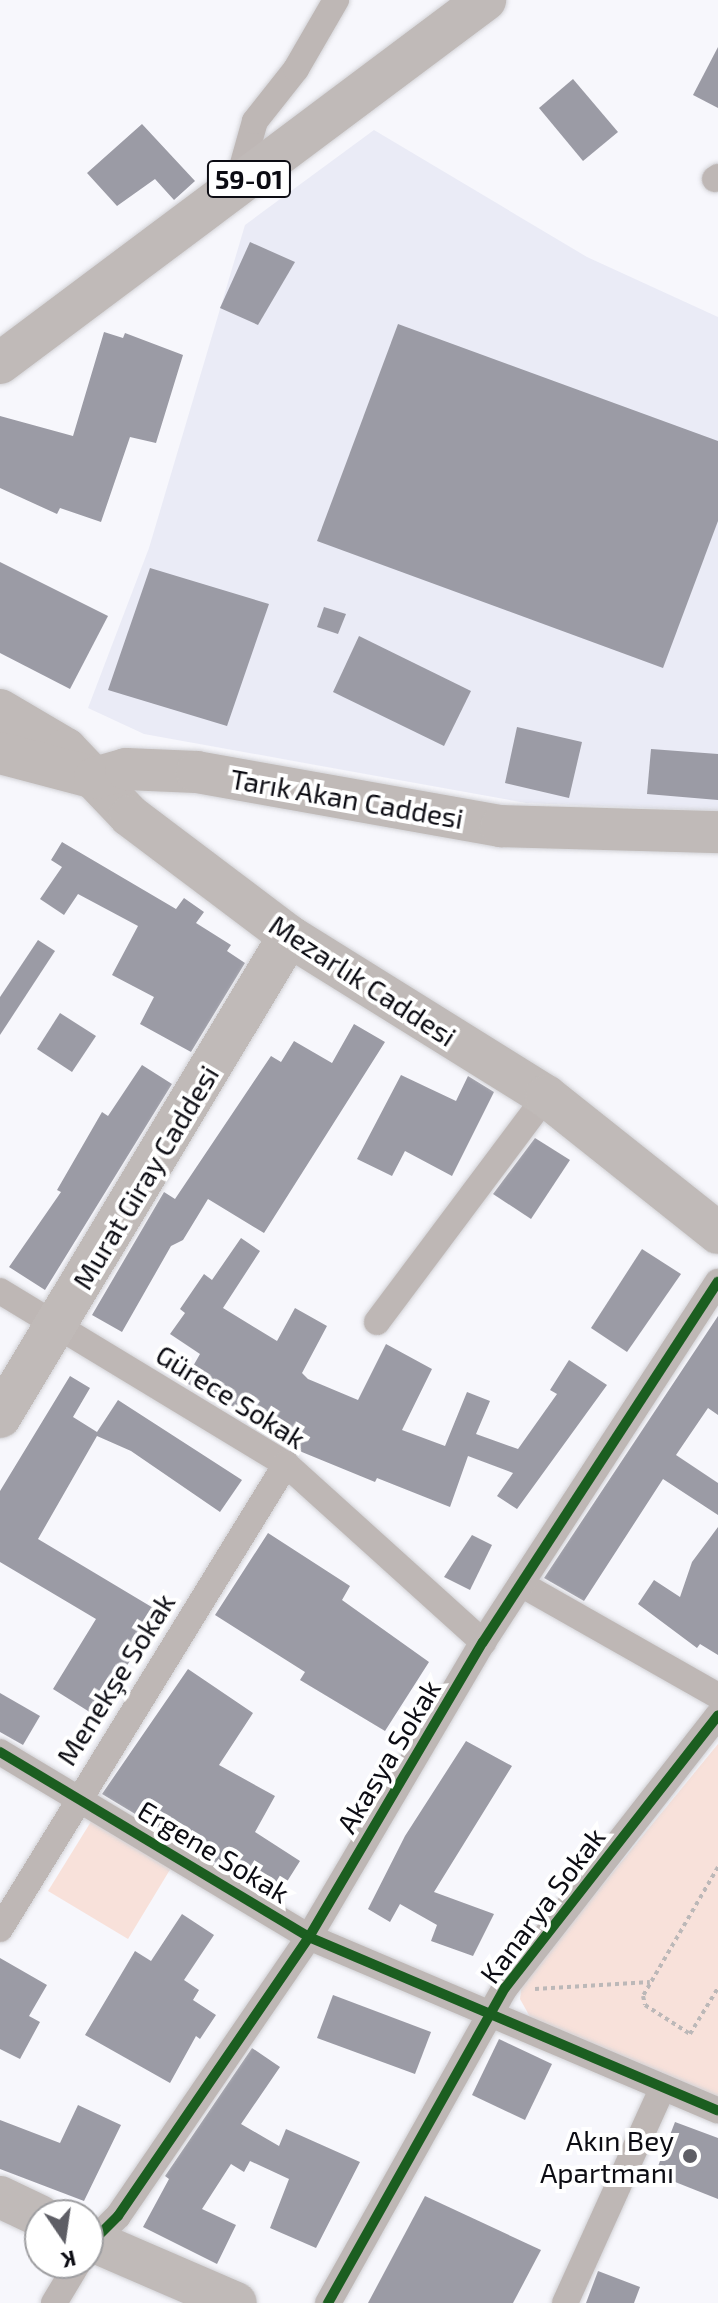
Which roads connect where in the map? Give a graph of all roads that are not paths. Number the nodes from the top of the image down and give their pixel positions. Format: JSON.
{"nodes":[{"id":1,"x":336,"y":0,"type":"edge"},
{"id":2,"x":485,"y":0,"type":"edge"},
{"id":3,"x":236,"y":189,"type":"junction"},
{"id":4,"x":3,"y":359,"type":"edge"},
{"id":5,"x":0,"y":710,"type":"edge"},
{"id":6,"x":0,"y":753,"type":"edge"},
{"id":7,"x":95,"y":778,"type":"junction"},
{"id":8,"x":718,"y":832,"type":"edge"},
{"id":9,"x":289,"y":936,"type":"junction"},
{"id":10,"x":546,"y":1096,"type":"junction"},
{"id":11,"x":718,"y":1233,"type":"edge"},
{"id":12,"x":718,"y":1282,"type":"edge"},
{"id":13,"x":0,"y":1291,"type":"edge"},
{"id":14,"x":377,"y":1322,"type":"dead end"},
{"id":15,"x":55,"y":1327,"type":"junction"},
{"id":16,"x":0,"y":1417,"type":"edge"},
{"id":17,"x":286,"y":1464,"type":"junction"},
{"id":18,"x":521,"y":1584,"type":"junction"},
{"id":19,"x":483,"y":1642,"type":"junction"},
{"id":20,"x":718,"y":1696,"type":"edge"},
{"id":21,"x":718,"y":1715,"type":"edge"},
{"id":22,"x":0,"y":1752,"type":"edge"},
{"id":23,"x":79,"y":1798,"type":"junction"},
{"id":24,"x":0,"y":1929,"type":"edge"},
{"id":25,"x":309,"y":1937,"type":"junction"},
{"id":26,"x":488,"y":2017,"type":"junction"},
{"id":27,"x":662,"y":2089,"type":"junction"},
{"id":28,"x":718,"y":2111,"type":"edge"},
{"id":29,"x":0,"y":2197,"type":"edge"},
{"id":30,"x":24,"y":2208,"type":"edge"},
{"id":31,"x":104,"y":2230,"type":"edge"},
{"id":32,"x":104,"y":2254,"type":"edge"},
{"id":33,"x":68,"y":2279,"type":"edge"},
{"id":34,"x":54,"y":2303,"type":"edge"},
{"id":35,"x":236,"y":2303,"type":"edge"},
{"id":36,"x":328,"y":2303,"type":"edge"},
{"id":37,"x":565,"y":2303,"type":"edge"}],
"edges":[{"from":1,"to":3,"type":"street"},
{"from":2,"to":3,"type":"main road","number":"59-01"},
{"from":3,"to":4,"type":"main road","number":"59-01"},
{"from":5,"to":7,"type":"main road"},
{"from":6,"to":7,"type":"main road"},
{"from":7,"to":8,"type":"main road","name":"Tarık Akan Caddesi"},
{"from":7,"to":9,"type":"main road","name":"Mezarlık Caddesi"},
{"from":9,"to":10,"type":"main road","name":"Mezarlık Caddesi"},
{"from":9,"to":15,"type":"main road","name":"Murat Giray Caddesi"},
{"from":10,"to":11,"type":"main road","name":"Mezarlık Caddesi"},
{"from":10,"to":14,"type":"street"},
{"from":12,"to":18,"type":"street","name":"Akasya Sokak"},
{"from":13,"to":15,"type":"street","name":"Gürece Sokak"},
{"from":15,"to":16,"type":"main road","name":"Murat Giray Caddesi"},
{"from":15,"to":17,"type":"street","name":"Gürece Sokak"},
{"from":17,"to":19,"type":"street","name":"Gürece Sokak"},
{"from":17,"to":23,"type":"street","name":"Menekşe Sokak"},
{"from":18,"to":19,"type":"street","name":"Akasya Sokak"},
{"from":18,"to":20,"type":"street"},
{"from":19,"to":25,"type":"street","name":"Akasya Sokak"},
{"from":21,"to":26,"type":"street","name":"Kanarya Sokak"},
{"from":22,"to":23,"type":"street","name":"Ergene Sokak"},
{"from":23,"to":24,"type":"street","name":"Menekşe Sokak"},
{"from":23,"to":25,"type":"street","name":"Ergene Sokak"},
{"from":25,"to":26,"type":"street","name":"Ergene Sokak"},
{"from":25,"to":31,"type":"street","name":"Akasya Sokak"},
{"from":26,"to":27,"type":"street","name":"Ergene Sokak"},
{"from":26,"to":36,"type":"street","name":"Kanarya Sokak"},
{"from":27,"to":28,"type":"street","name":"Ergene Sokak"},
{"from":27,"to":37,"type":"street"},
{"from":29,"to":30,"type":"main road"},
{"from":32,"to":35,"type":"main road"},
{"from":33,"to":34,"type":"street","name":"Akasya Sokak"}]}
